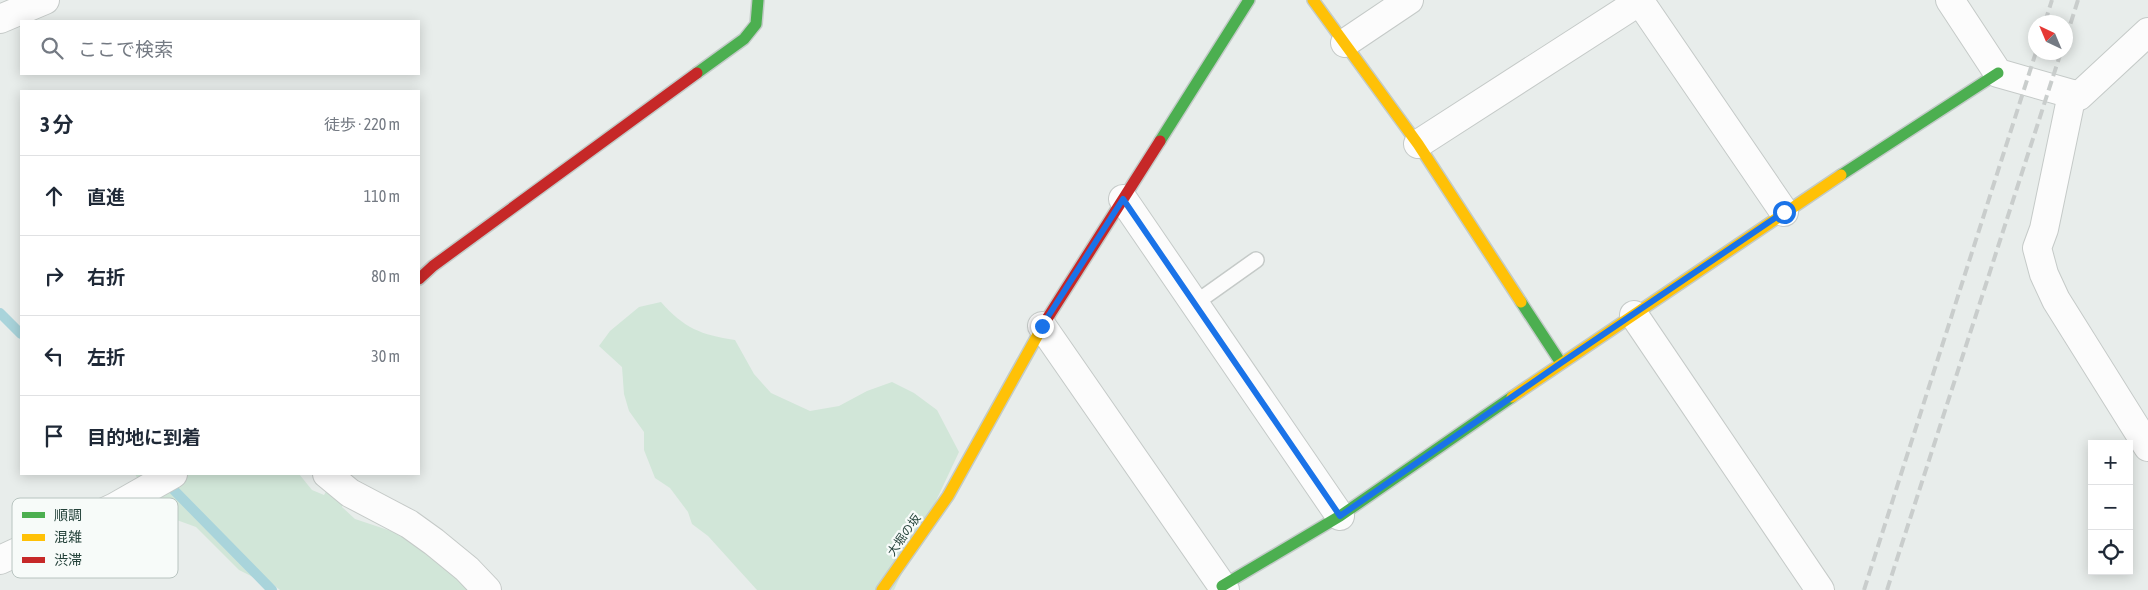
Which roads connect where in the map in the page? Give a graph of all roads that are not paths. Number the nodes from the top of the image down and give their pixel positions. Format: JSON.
{"nodes":[{"id":1,"x":45,"y":0,"type":"edge"},
{"id":2,"x":758,"y":0,"type":"edge"},
{"id":3,"x":1249,"y":0,"type":"edge"},
{"id":4,"x":1313,"y":0,"type":"edge"},
{"id":5,"x":1409,"y":0,"type":"edge"},
{"id":6,"x":1639,"y":0,"type":"edge"},
{"id":7,"x":1950,"y":0,"type":"edge"},
{"id":8,"x":0,"y":19,"type":"edge"},
{"id":9,"x":2148,"y":32,"type":"edge"},
{"id":10,"x":1345,"y":43,"type":"junction"},
{"id":11,"x":1998,"y":73,"type":"junction"},
{"id":12,"x":2072,"y":94,"type":"junction"},
{"id":13,"x":1418,"y":144,"type":"junction"},
{"id":14,"x":1123,"y":199,"type":"junction"},
{"id":15,"x":1784,"y":212,"type":"junction"},
{"id":16,"x":1256,"y":260,"type":"dead end"},
{"id":17,"x":420,"y":278,"type":"edge"},
{"id":18,"x":1194,"y":304,"type":"junction"},
{"id":19,"x":1634,"y":314,"type":"junction"},
{"id":20,"x":1042,"y":326,"type":"junction"},
{"id":21,"x":1561,"y":363,"type":"junction"},
{"id":22,"x":2148,"y":447,"type":"edge"},
{"id":23,"x":327,"y":475,"type":"edge"},
{"id":24,"x":164,"y":479,"type":"edge"},
{"id":25,"x":131,"y":498,"type":"edge"},
{"id":26,"x":1340,"y":516,"type":"junction"},
{"id":27,"x":12,"y":554,"type":"edge"},
{"id":28,"x":0,"y":560,"type":"edge"},
{"id":29,"x":1223,"y":588,"type":"edge"},
{"id":30,"x":487,"y":590,"type":"edge"},
{"id":31,"x":882,"y":590,"type":"edge"},
{"id":32,"x":1820,"y":590,"type":"edge"}],
"edges":[{"from":1,"to":8,"type":"street"},
{"from":2,"to":17,"type":"street"},
{"from":3,"to":14,"type":"street","name":"大堀の坂"},
{"from":4,"to":10,"type":"street"},
{"from":5,"to":10,"type":"street"},
{"from":6,"to":13,"type":"street"},
{"from":6,"to":15,"type":"street"},
{"from":7,"to":11,"type":"street"},
{"from":9,"to":12,"type":"street"},
{"from":10,"to":13,"type":"street"},
{"from":11,"to":12,"type":"street"},
{"from":11,"to":15,"type":"street"},
{"from":12,"to":22,"type":"street"},
{"from":13,"to":21,"type":"street"},
{"from":14,"to":18,"type":"street"},
{"from":14,"to":20,"type":"street","name":"大堀の坂"},
{"from":15,"to":19,"type":"street"},
{"from":16,"to":18,"type":"lane"},
{"from":18,"to":26,"type":"street"},
{"from":19,"to":21,"type":"street"},
{"from":19,"to":32,"type":"street"},
{"from":20,"to":29,"type":"street"},
{"from":20,"to":31,"type":"street","name":"大堀の坂"},
{"from":21,"to":26,"type":"street"},
{"from":23,"to":30,"type":"street"},
{"from":24,"to":25,"type":"street"},
{"from":26,"to":29,"type":"street"},
{"from":27,"to":28,"type":"street"}]}
